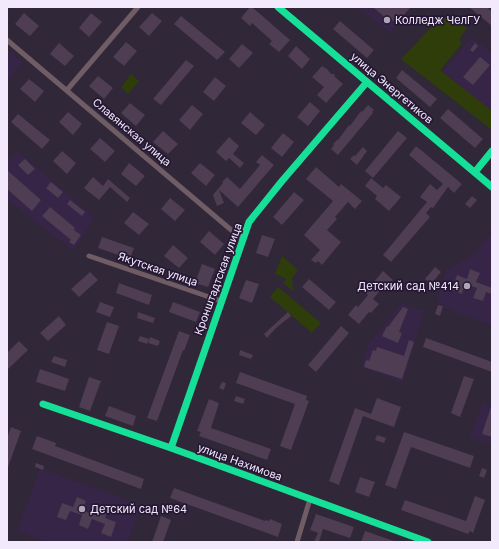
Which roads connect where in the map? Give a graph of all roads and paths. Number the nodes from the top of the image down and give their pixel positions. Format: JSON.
{"nodes":[{"id":1,"x":138,"y":7,"type":"edge"},
{"id":2,"x":278,"y":7,"type":"edge"},
{"id":3,"x":7,"y":40,"type":"edge"},
{"id":4,"x":367,"y":82,"type":"junction"},
{"id":5,"x":67,"y":90,"type":"junction"},
{"id":6,"x":492,"y":151,"type":"edge"},
{"id":7,"x":475,"y":172,"type":"junction"},
{"id":8,"x":492,"y":187,"type":"edge"},
{"id":9,"x":243,"y":240,"type":"junction"},
{"id":10,"x":89,"y":256,"type":"dead end"},
{"id":11,"x":221,"y":301,"type":"junction"},
{"id":12,"x":43,"y":404,"type":"dead end"},
{"id":13,"x":171,"y":448,"type":"junction"},
{"id":14,"x":310,"y":499,"type":"junction"},
{"id":15,"x":297,"y":542,"type":"edge"},
{"id":16,"x":428,"y":542,"type":"edge"}],
"edges":[{"from":1,"to":5,"type":"street"},
{"from":2,"to":4,"type":"street","name":"улица Энергетиков"},
{"from":3,"to":5,"type":"street","name":"Славянская улица"},
{"from":4,"to":7,"type":"street","name":"улица Энергетиков"},
{"from":4,"to":9,"type":"street","name":"Кронштадтская улица"},
{"from":5,"to":9,"type":"street","name":"Славянская улица"},
{"from":6,"to":7,"type":"street"},
{"from":7,"to":8,"type":"street","name":"улица Энергетиков"},
{"from":9,"to":11,"type":"street","name":"Кронштадтская улица"},
{"from":10,"to":11,"type":"street","name":"Якутская улица"},
{"from":11,"to":13,"type":"street","name":"Кронштадтская улица"},
{"from":12,"to":13,"type":"street","name":"улица Нахимова"},
{"from":13,"to":14,"type":"street","name":"улица Нахимова"},
{"from":14,"to":15,"type":"street"},
{"from":14,"to":16,"type":"street","name":"улица Нахимова"}]}
